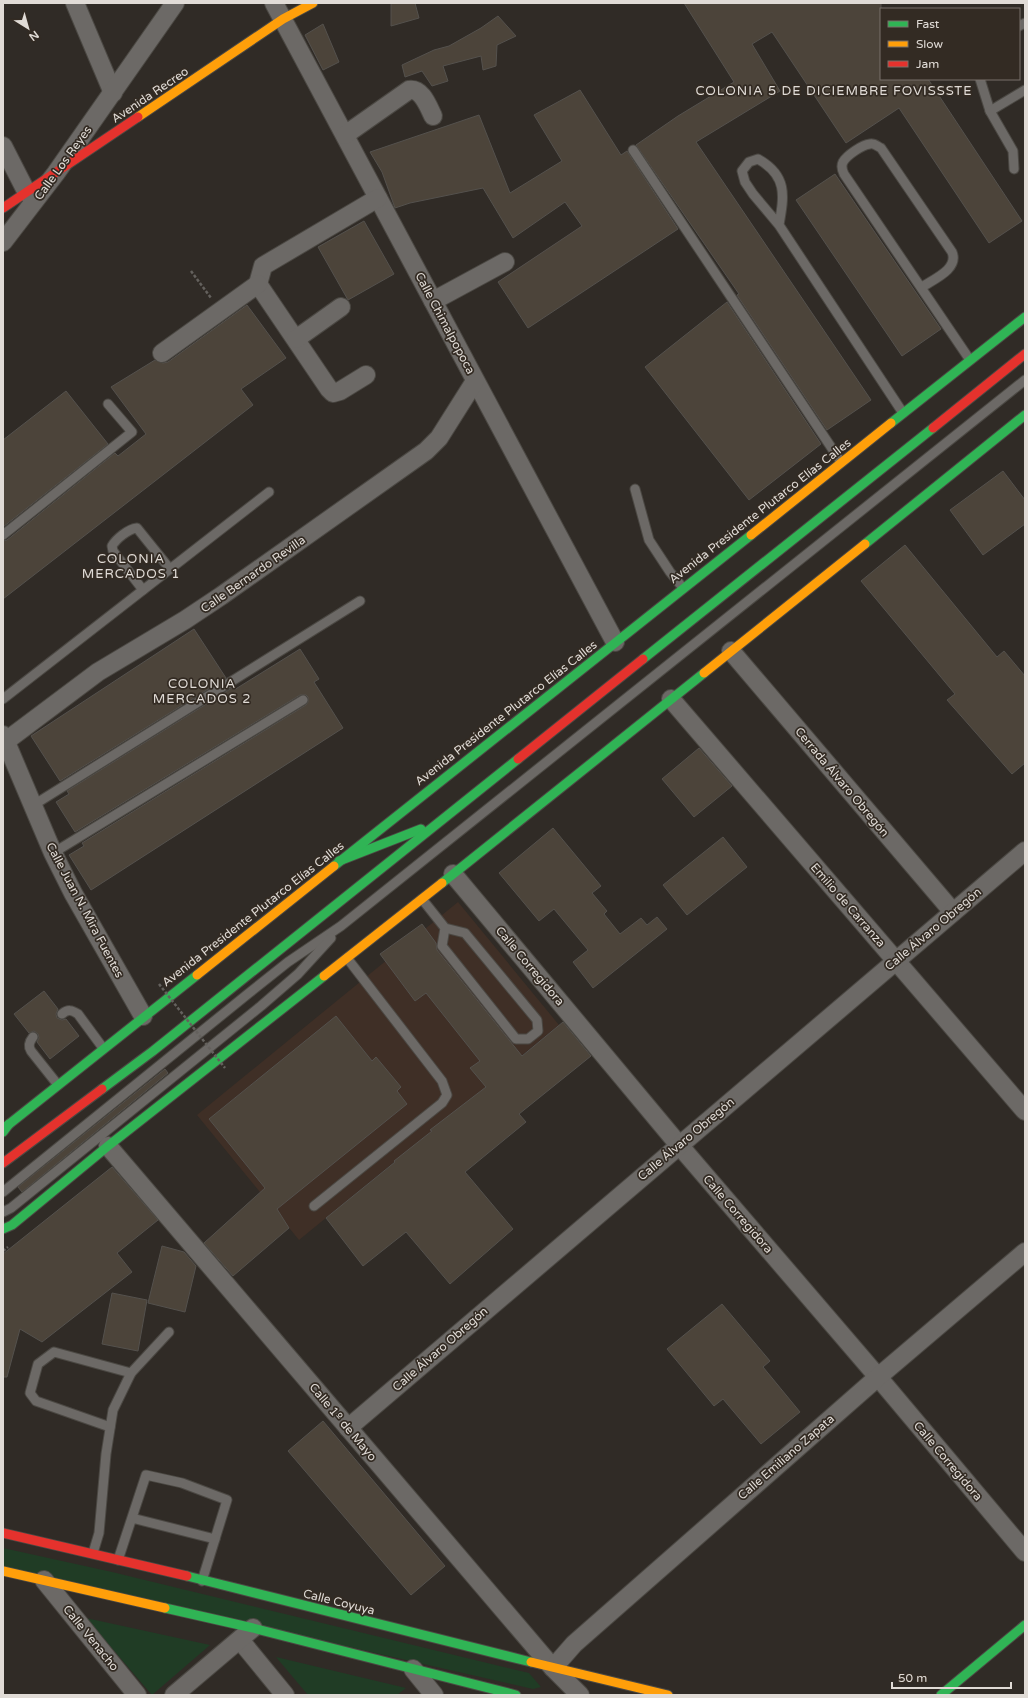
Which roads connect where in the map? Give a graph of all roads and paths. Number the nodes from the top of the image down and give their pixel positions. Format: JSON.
{"nodes":[{"id":1,"x":75,"y":3,"type":"edge"},
{"id":2,"x":175,"y":3,"type":"edge"},
{"id":3,"x":274,"y":3,"type":"edge"},
{"id":4,"x":313,"y":3,"type":"edge"},
{"id":5,"x":283,"y":19,"type":"junction"},
{"id":6,"x":980,"y":80,"type":"edge"},
{"id":7,"x":1025,"y":90,"type":"edge"},
{"id":8,"x":113,"y":93,"type":"junction"},
{"id":9,"x":990,"y":111,"type":"junction"},
{"id":10,"x":433,"y":116,"type":"dead end"},
{"id":11,"x":345,"y":135,"type":"junction"},
{"id":12,"x":3,"y":146,"type":"edge"},
{"id":13,"x":634,"y":150,"type":"dead end"},
{"id":14,"x":1014,"y":169,"type":"dead end"},
{"id":15,"x":56,"y":173,"type":"junction"},
{"id":16,"x":27,"y":193,"type":"junction"},
{"id":17,"x":378,"y":198,"type":"junction"},
{"id":18,"x":3,"y":208,"type":"edge"},
{"id":19,"x":779,"y":225,"type":"junction"},
{"id":20,"x":3,"y":242,"type":"edge"},
{"id":21,"x":505,"y":262,"type":"dead end"},
{"id":22,"x":191,"y":271,"type":"dead end"},
{"id":23,"x":258,"y":284,"type":"junction"},
{"id":24,"x":922,"y":287,"type":"junction"},
{"id":25,"x":433,"y":301,"type":"junction"},
{"id":26,"x":341,"y":307,"type":"dead end"},
{"id":27,"x":221,"y":311,"type":"junction"},
{"id":28,"x":1025,"y":317,"type":"edge"},
{"id":29,"x":296,"y":339,"type":"junction"},
{"id":30,"x":162,"y":353,"type":"dead end"},
{"id":31,"x":1025,"y":354,"type":"edge"},
{"id":32,"x":970,"y":360,"type":"junction"},
{"id":33,"x":366,"y":374,"type":"dead end"},
{"id":34,"x":1025,"y":380,"type":"edge"},
{"id":35,"x":475,"y":381,"type":"junction"},
{"id":36,"x":108,"y":404,"type":"dead end"},
{"id":37,"x":903,"y":413,"type":"junction"},
{"id":38,"x":1025,"y":415,"type":"edge"},
{"id":39,"x":841,"y":462,"type":"junction"},
{"id":40,"x":635,"y":489,"type":"dead end"},
{"id":41,"x":269,"y":492,"type":"dead end"},
{"id":42,"x":3,"y":535,"type":"edge"},
{"id":43,"x":170,"y":569,"type":"junction"},
{"id":44,"x":683,"y":588,"type":"junction"},
{"id":45,"x":144,"y":590,"type":"junction"},
{"id":46,"x":360,"y":601,"type":"dead end"},
{"id":47,"x":615,"y":642,"type":"junction"},
{"id":48,"x":731,"y":652,"type":"junction"},
{"id":49,"x":3,"y":699,"type":"edge"},
{"id":50,"x":671,"y":699,"type":"junction"},
{"id":51,"x":303,"y":700,"type":"dead end"},
{"id":52,"x":4,"y":738,"type":"edge"},
{"id":53,"x":8,"y":762,"type":"edge"},
{"id":54,"x":32,"y":806,"type":"junction"},
{"id":55,"x":442,"y":821,"type":"junction"},
{"id":56,"x":1025,"y":851,"type":"edge"},
{"id":57,"x":53,"y":853,"type":"junction"},
{"id":58,"x":339,"y":861,"type":"junction"},
{"id":59,"x":453,"y":874,"type":"junction"},
{"id":60,"x":422,"y":899,"type":"junction"},
{"id":61,"x":953,"y":912,"type":"junction"},
{"id":62,"x":341,"y":926,"type":"junction"},
{"id":63,"x":445,"y":928,"type":"junction"},
{"id":64,"x":347,"y":958,"type":"junction"},
{"id":65,"x":895,"y":961,"type":"junction"},
{"id":66,"x":158,"y":984,"type":"dead end"},
{"id":67,"x":62,"y":1014,"type":"dead end"},
{"id":68,"x":143,"y":1016,"type":"junction"},
{"id":69,"x":33,"y":1037,"type":"dead end"},
{"id":70,"x":103,"y":1048,"type":"junction"},
{"id":71,"x":225,"y":1068,"type":"dead end"},
{"id":72,"x":58,"y":1085,"type":"junction"},
{"id":73,"x":1025,"y":1111,"type":"edge"},
{"id":74,"x":6,"y":1126,"type":"edge"},
{"id":75,"x":3,"y":1132,"type":"edge"},
{"id":76,"x":678,"y":1145,"type":"junction"},
{"id":77,"x":108,"y":1146,"type":"junction"},
{"id":78,"x":3,"y":1163,"type":"edge"},
{"id":79,"x":3,"y":1192,"type":"edge"},
{"id":80,"x":314,"y":1206,"type":"dead end"},
{"id":81,"x":3,"y":1212,"type":"edge"},
{"id":82,"x":6,"y":1228,"type":"edge"},
{"id":83,"x":1025,"y":1252,"type":"edge"},
{"id":84,"x":169,"y":1332,"type":"dead end"},
{"id":85,"x":131,"y":1373,"type":"junction"},
{"id":86,"x":878,"y":1377,"type":"junction"},
{"id":87,"x":110,"y":1427,"type":"junction"},
{"id":88,"x":348,"y":1428,"type":"junction"},
{"id":89,"x":132,"y":1518,"type":"junction"},
{"id":90,"x":3,"y":1533,"type":"edge"},
{"id":91,"x":215,"y":1539,"type":"junction"},
{"id":92,"x":1025,"y":1552,"type":"edge"},
{"id":93,"x":94,"y":1553,"type":"junction"},
{"id":94,"x":118,"y":1560,"type":"junction"},
{"id":95,"x":3,"y":1571,"type":"edge"},
{"id":96,"x":44,"y":1580,"type":"junction"},
{"id":97,"x":202,"y":1581,"type":"junction"},
{"id":98,"x":1025,"y":1625,"type":"edge"},
{"id":99,"x":253,"y":1628,"type":"junction"},
{"id":100,"x":240,"y":1640,"type":"junction"},
{"id":101,"x":553,"y":1668,"type":"junction"},
{"id":102,"x":413,"y":1669,"type":"junction"},
{"id":103,"x":137,"y":1695,"type":"edge"},
{"id":104,"x":174,"y":1695,"type":"edge"},
{"id":105,"x":285,"y":1695,"type":"edge"},
{"id":106,"x":434,"y":1695,"type":"edge"},
{"id":107,"x":516,"y":1695,"type":"edge"},
{"id":108,"x":580,"y":1695,"type":"edge"},
{"id":109,"x":668,"y":1695,"type":"edge"},
{"id":110,"x":941,"y":1695,"type":"edge"}],
"edges":[{"from":1,"to":8,"type":"street"},
{"from":2,"to":8,"type":"street","name":"Calle Los Reyes"},
{"from":3,"to":5,"type":"street","name":"Calle Chimalpopoca"},
{"from":4,"to":5,"type":"main road","name":"Avenida Recreo"},
{"from":5,"to":11,"type":"street","name":"Calle Chimalpopoca"},
{"from":5,"to":15,"type":"main road","name":"Avenida Recreo"},
{"from":6,"to":9,"type":"lane"},
{"from":7,"to":9,"type":"lane"},
{"from":8,"to":15,"type":"street","name":"Calle Los Reyes"},
{"from":9,"to":14,"type":"lane"},
{"from":10,"to":11,"type":"street"},
{"from":11,"to":17,"type":"street","name":"Calle Chimalpopoca"},
{"from":12,"to":16,"type":"street"},
{"from":13,"to":39,"type":"lane"},
{"from":15,"to":16,"type":"main road","name":"Avenida Recreo"},
{"from":15,"to":20,"type":"street","name":"Calle Los Reyes"},
{"from":16,"to":18,"type":"main road","name":"Avenida Recreo"},
{"from":17,"to":23,"type":"street"},
{"from":17,"to":25,"type":"street","name":"Calle Chimalpopoca"},
{"from":19,"to":19,"type":"lane"},
{"from":19,"to":37,"type":"lane"},
{"from":21,"to":25,"type":"street"},
{"from":22,"to":27,"type":"path"},
{"from":23,"to":27,"type":"street"},
{"from":23,"to":29,"type":"street"},
{"from":24,"to":24,"type":"lane"},
{"from":24,"to":32,"type":"lane"},
{"from":25,"to":35,"type":"street","name":"Calle Chimalpopoca"},
{"from":26,"to":29,"type":"street"},
{"from":27,"to":30,"type":"street"},
{"from":28,"to":32,"type":"main road","name":"Avenida Presidente Plutarco Elías Calles"},
{"from":29,"to":33,"type":"street"},
{"from":31,"to":55,"type":"main road"},
{"from":32,"to":37,"type":"main road","name":"Avenida Presidente Plutarco Elías Calles"},
{"from":34,"to":62,"type":"lane"},
{"from":35,"to":47,"type":"street","name":"Calle Chimalpopoca"},
{"from":35,"to":52,"type":"street","name":"Calle Bernardo Revilla"},
{"from":36,"to":42,"type":"lane"},
{"from":37,"to":39,"type":"main road","name":"Avenida Presidente Plutarco Elías Calles"},
{"from":38,"to":48,"type":"main road"},
{"from":39,"to":44,"type":"main road","name":"Avenida Presidente Plutarco Elías Calles"},
{"from":40,"to":44,"type":"lane"},
{"from":41,"to":43,"type":"lane"},
{"from":43,"to":45,"type":"lane"},
{"from":43,"to":45,"type":"lane"},
{"from":44,"to":47,"type":"main road","name":"Avenida Presidente Plutarco Elías Calles"},
{"from":45,"to":49,"type":"lane"},
{"from":46,"to":54,"type":"lane"},
{"from":47,"to":58,"type":"main road","name":"Avenida Presidente Plutarco Elías Calles"},
{"from":48,"to":50,"type":"main road"},
{"from":48,"to":61,"type":"street","name":"Cerrada Álvaro Obregón"},
{"from":50,"to":59,"type":"main road"},
{"from":50,"to":65,"type":"street","name":"Emilio de Carranza"},
{"from":51,"to":57,"type":"lane"},
{"from":52,"to":53,"type":"street","name":"Calle Juan N. Mira Fuentes"},
{"from":53,"to":54,"type":"street","name":"Calle Juan N. Mira Fuentes"},
{"from":54,"to":57,"type":"street","name":"Calle Juan N. Mira Fuentes"},
{"from":55,"to":58,"type":"main road"},
{"from":55,"to":78,"type":"main road"},
{"from":56,"to":61,"type":"street","name":"Calle Álvaro Obregón"},
{"from":57,"to":68,"type":"street","name":"Calle Juan N. Mira Fuentes"},
{"from":58,"to":68,"type":"main road","name":"Avenida Presidente Plutarco Elías Calles"},
{"from":59,"to":60,"type":"main road"},
{"from":59,"to":76,"type":"street","name":"Calle Corregidora"},
{"from":60,"to":63,"type":"lane"},
{"from":60,"to":64,"type":"main road"},
{"from":61,"to":65,"type":"street","name":"Calle Álvaro Obregón"},
{"from":62,"to":79,"type":"lane"},
{"from":62,"to":81,"type":"lane"},
{"from":63,"to":63,"type":"lane"},
{"from":64,"to":77,"type":"main road"},
{"from":64,"to":80,"type":"lane"},
{"from":65,"to":73,"type":"street","name":"Emilio de Carranza"},
{"from":65,"to":76,"type":"street","name":"Calle Álvaro Obregón"},
{"from":66,"to":71,"type":"path","bridge":true},
{"from":67,"to":70,"type":"lane"},
{"from":68,"to":70,"type":"main road","name":"Avenida Presidente Plutarco Elías Calles"},
{"from":69,"to":72,"type":"lane"},
{"from":70,"to":72,"type":"main road","name":"Avenida Presidente Plutarco Elías Calles"},
{"from":72,"to":74,"type":"main road","name":"Avenida Presidente Plutarco Elías Calles"},
{"from":74,"to":75,"type":"main road","name":"Avenida Presidente Plutarco Elías Calles"},
{"from":76,"to":86,"type":"street","name":"Calle Corregidora"},
{"from":76,"to":88,"type":"street","name":"Calle Álvaro Obregón"},
{"from":77,"to":82,"type":"main road"},
{"from":77,"to":88,"type":"street","name":"Calle 1º de Mayo"},
{"from":83,"to":86,"type":"street","name":"Calle Emiliano Zapata"},
{"from":84,"to":85,"type":"lane"},
{"from":85,"to":87,"type":"lane"},
{"from":85,"to":87,"type":"lane"},
{"from":86,"to":92,"type":"street","name":"Calle Corregidora"},
{"from":86,"to":101,"type":"street","name":"Calle Emiliano Zapata"},
{"from":87,"to":93,"type":"lane"},
{"from":88,"to":101,"type":"street","name":"Calle 1º de Mayo"},
{"from":89,"to":91,"type":"lane"},
{"from":89,"to":91,"type":"lane"},
{"from":89,"to":94,"type":"lane"},
{"from":90,"to":93,"type":"main road","name":"Calle Coyuya"},
{"from":91,"to":97,"type":"lane"},
{"from":93,"to":94,"type":"main road","name":"Calle Coyuya"},
{"from":94,"to":97,"type":"main road","name":"Calle Coyuya"},
{"from":95,"to":96,"type":"main road"},
{"from":96,"to":99,"type":"main road"},
{"from":96,"to":103,"type":"street","name":"Calle Venacho"},
{"from":97,"to":101,"type":"main road","name":"Calle Coyuya"},
{"from":98,"to":110,"type":"main road"},
{"from":99,"to":100,"type":"street"},
{"from":99,"to":102,"type":"main road"},
{"from":100,"to":104,"type":"street"},
{"from":100,"to":105,"type":"street"},
{"from":101,"to":108,"type":"street","name":"Calle 1º de Mayo"},
{"from":101,"to":109,"type":"main road","name":"Calle Coyuya"},
{"from":102,"to":106,"type":"street"},
{"from":102,"to":107,"type":"main road"}]}
